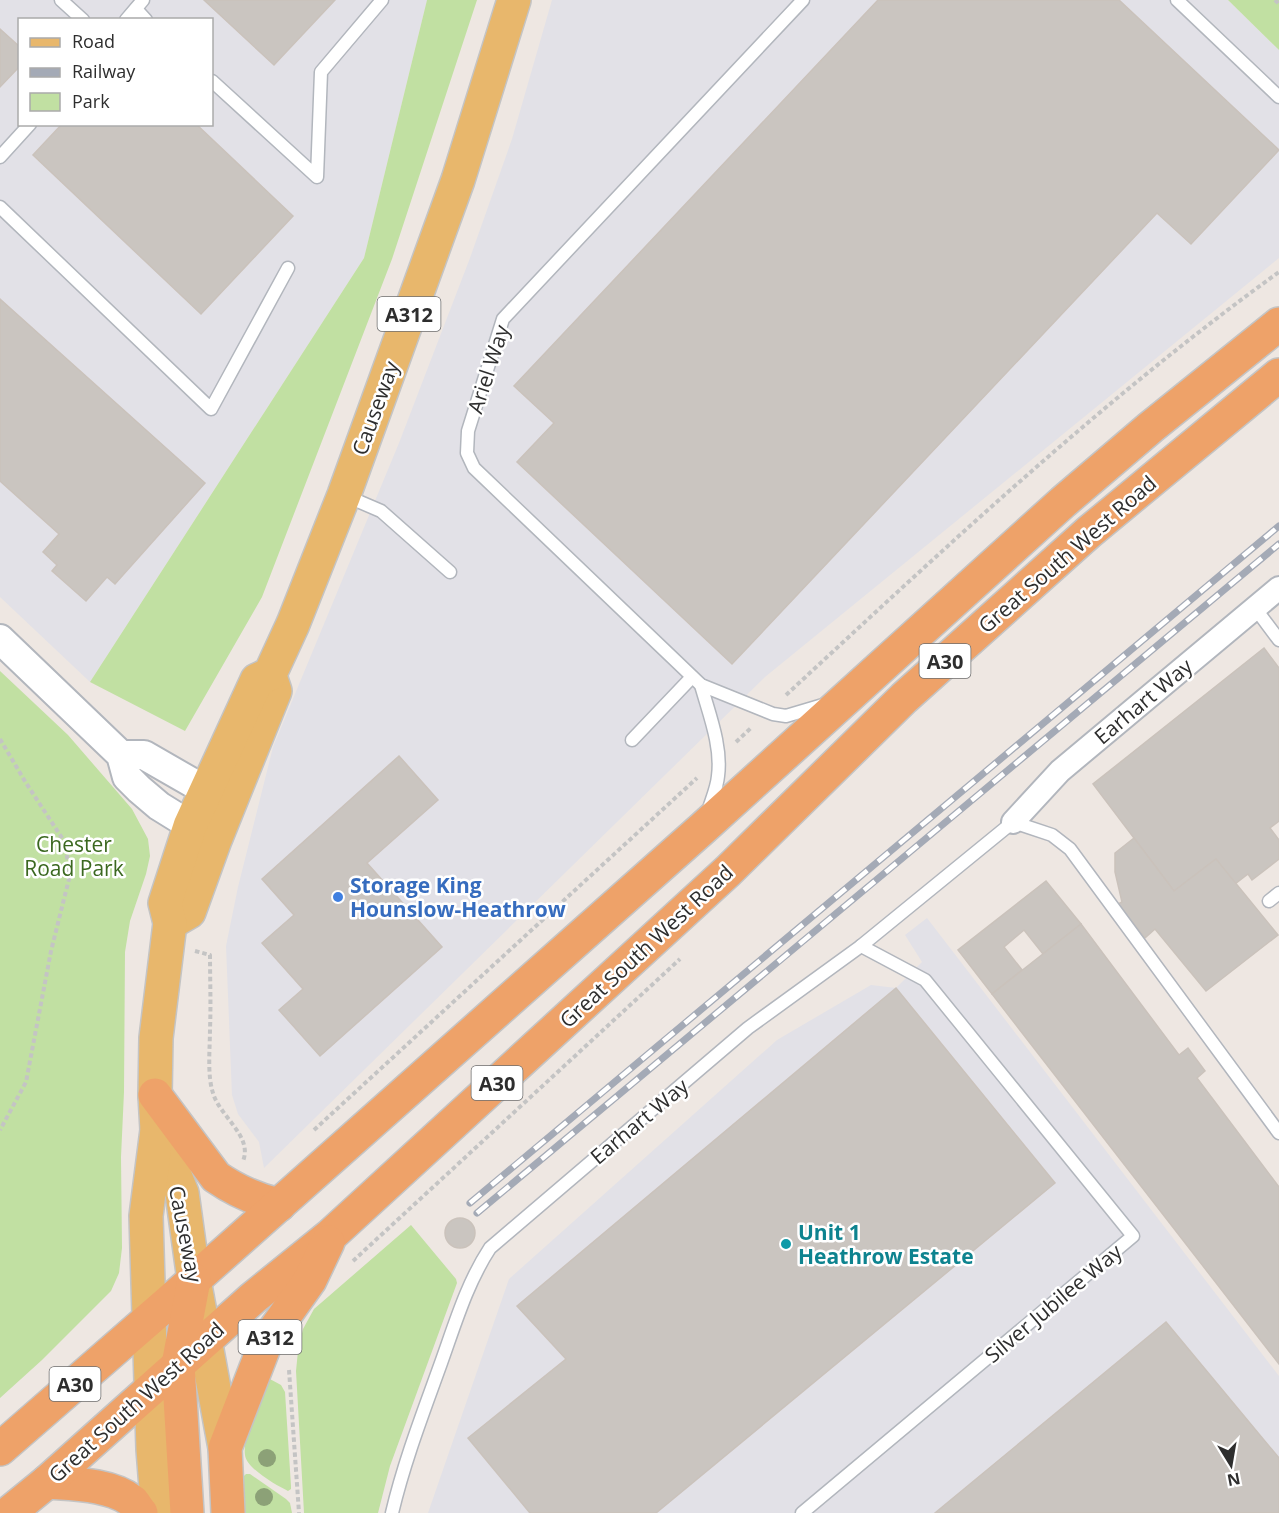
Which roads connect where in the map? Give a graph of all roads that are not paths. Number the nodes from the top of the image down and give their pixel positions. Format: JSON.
{"nodes":[{"id":1,"x":61,"y":0,"type":"edge"},
{"id":2,"x":382,"y":0,"type":"edge"},
{"id":3,"x":514,"y":0,"type":"edge"},
{"id":4,"x":803,"y":0,"type":"edge"},
{"id":5,"x":1178,"y":0,"type":"edge"},
{"id":6,"x":139,"y":4,"type":"edge"},
{"id":7,"x":81,"y":18,"type":"edge"},
{"id":8,"x":128,"y":18,"type":"edge"},
{"id":9,"x":145,"y":18,"type":"edge"},
{"id":10,"x":213,"y":82,"type":"edge"},
{"id":11,"x":1279,"y":97,"type":"edge"},
{"id":12,"x":28,"y":126,"type":"edge"},
{"id":13,"x":0,"y":157,"type":"edge"},
{"id":14,"x":0,"y":207,"type":"edge"},
{"id":15,"x":288,"y":268,"type":"dead end"},
{"id":16,"x":1279,"y":324,"type":"edge"},
{"id":17,"x":1279,"y":375,"type":"edge"},
{"id":18,"x":344,"y":495,"type":"junction"},
{"id":19,"x":450,"y":572,"type":"dead end"},
{"id":20,"x":1279,"y":588,"type":"edge"},
{"id":21,"x":1255,"y":608,"type":"junction"},
{"id":22,"x":0,"y":639,"type":"edge"},
{"id":23,"x":1279,"y":640,"type":"edge"},
{"id":24,"x":697,"y":681,"type":"junction"},
{"id":25,"x":847,"y":696,"type":"junction"},
{"id":26,"x":632,"y":740,"type":"dead end"},
{"id":27,"x":121,"y":755,"type":"junction"},
{"id":28,"x":217,"y":798,"type":"junction"},
{"id":29,"x":1014,"y":822,"type":"junction"},
{"id":30,"x":703,"y":828,"type":"junction"},
{"id":31,"x":203,"y":833,"type":"junction"},
{"id":32,"x":861,"y":946,"type":"junction"},
{"id":33,"x":155,"y":1095,"type":"junction"},
{"id":34,"x":156,"y":1130,"type":"junction"},
{"id":35,"x":1279,"y":1133,"type":"edge"},
{"id":36,"x":279,"y":1205,"type":"junction"},
{"id":37,"x":332,"y":1234,"type":"junction"},
{"id":38,"x":194,"y":1280,"type":"junction"},
{"id":39,"x":149,"y":1319,"type":"junction"},
{"id":40,"x":205,"y":1341,"type":"junction"},
{"id":41,"x":178,"y":1365,"type":"junction"},
{"id":42,"x":152,"y":1390,"type":"junction"},
{"id":43,"x":225,"y":1448,"type":"junction"},
{"id":44,"x":0,"y":1449,"type":"edge"},
{"id":45,"x":47,"y":1482,"type":"junction"},
{"id":46,"x":9,"y":1513,"type":"edge"},
{"id":47,"x":141,"y":1513,"type":"edge"},
{"id":48,"x":158,"y":1513,"type":"edge"},
{"id":49,"x":187,"y":1513,"type":"edge"},
{"id":50,"x":228,"y":1513,"type":"edge"},
{"id":51,"x":392,"y":1513,"type":"edge"},
{"id":52,"x":802,"y":1513,"type":"edge"}],
"edges":[{"from":1,"to":7,"type":"lane"},
{"from":2,"to":10,"type":"lane"},
{"from":3,"to":18,"type":"main road","name":"Causeway","number":"A312"},
{"from":4,"to":24,"type":"lane","name":"Ariel Way"},
{"from":5,"to":11,"type":"lane"},
{"from":6,"to":8,"type":"lane"},
{"from":6,"to":9,"type":"lane"},
{"from":12,"to":13,"type":"lane"},
{"from":14,"to":15,"type":"lane"},
{"from":16,"to":25,"type":"highway","name":"Great South West Road","number":"A30"},
{"from":17,"to":37,"type":"highway","name":"Great South West Road","number":"A30"},
{"from":18,"to":19,"type":"lane"},
{"from":18,"to":28,"type":"main road","name":"Causeway","number":"A312"},
{"from":20,"to":21,"type":"street","name":"Earhart Way"},
{"from":21,"to":23,"type":"lane"},
{"from":21,"to":29,"type":"street","name":"Earhart Way"},
{"from":22,"to":27,"type":"street"},
{"from":24,"to":25,"type":"lane","name":"Ariel Way"},
{"from":24,"to":26,"type":"lane"},
{"from":24,"to":30,"type":"lane"},
{"from":25,"to":30,"type":"highway","name":"Great South West Road","number":"A30"},
{"from":27,"to":28,"type":"street"},
{"from":27,"to":31,"type":"street"},
{"from":28,"to":31,"type":"main road","name":"Causeway","number":"A312"},
{"from":29,"to":32,"type":"lane","name":"Earhart Way"},
{"from":29,"to":35,"type":"lane"},
{"from":30,"to":36,"type":"highway","name":"Great South West Road","number":"A30"},
{"from":31,"to":33,"type":"main road","name":"Causeway"},
{"from":32,"to":51,"type":"lane","name":"Earhart Way"},
{"from":32,"to":52,"type":"lane","name":"Silver Jubilee Way"},
{"from":33,"to":34,"type":"main road","name":"Causeway","number":"A312"},
{"from":33,"to":36,"type":"highway"},
{"from":34,"to":38,"type":"main road","name":"Causeway","number":"A312"},
{"from":34,"to":39,"type":"main road","name":"Causeway","number":"A312"},
{"from":36,"to":38,"type":"highway","name":"Great South West Road","number":"A30"},
{"from":37,"to":40,"type":"highway","name":"Great South West Road","number":"A30"},
{"from":37,"to":43,"type":"highway","number":"A312"},
{"from":38,"to":39,"type":"highway","name":"Great South West Road","number":"A30"},
{"from":38,"to":40,"type":"main road","name":"Causeway","number":"A312"},
{"from":38,"to":41,"type":"highway","number":"A312"},
{"from":39,"to":42,"type":"main road","number":"A312"},
{"from":39,"to":44,"type":"highway","name":"Great South West Road","number":"A30"},
{"from":40,"to":41,"type":"highway","name":"Great South West Road","number":"A30"},
{"from":40,"to":43,"type":"main road","number":"A312"},
{"from":41,"to":42,"type":"highway","name":"Great South West Road","number":"A30"},
{"from":41,"to":49,"type":"highway","number":"A312"},
{"from":42,"to":45,"type":"highway","name":"Great South West Road","number":"A30"},
{"from":42,"to":48,"type":"main road","number":"A312"},
{"from":43,"to":50,"type":"highway","number":"A312"},
{"from":45,"to":46,"type":"highway","name":"Great South West Road","number":"A30"},
{"from":45,"to":47,"type":"highway"}]}
